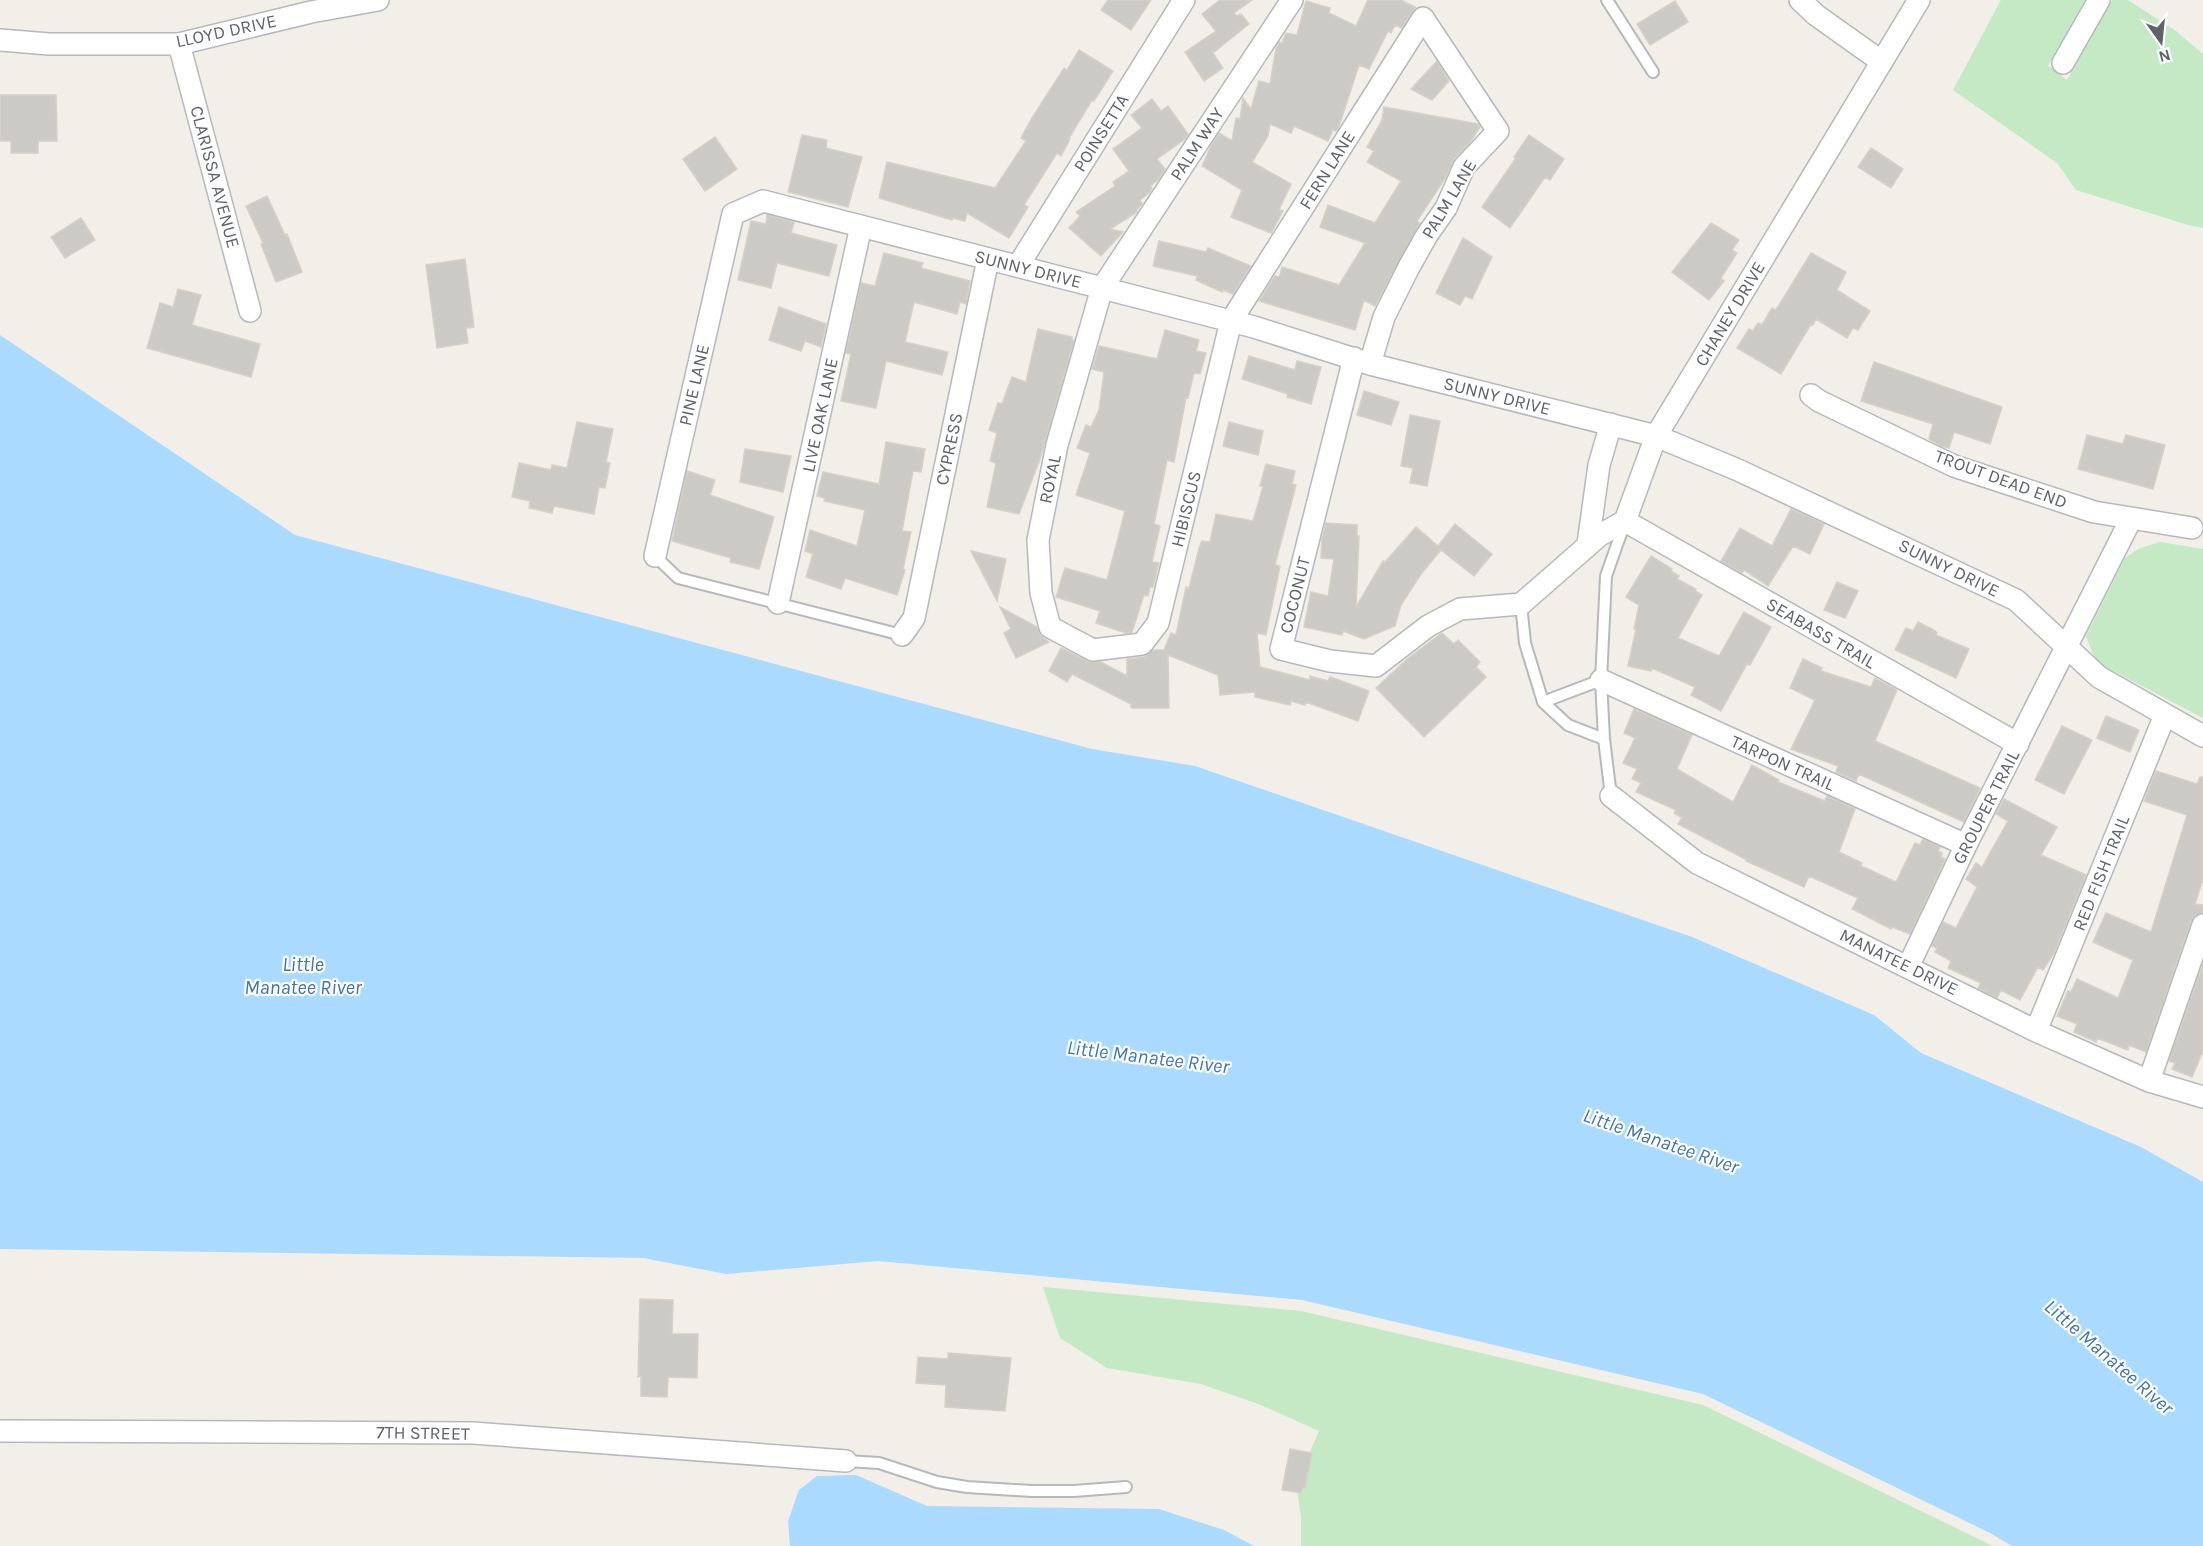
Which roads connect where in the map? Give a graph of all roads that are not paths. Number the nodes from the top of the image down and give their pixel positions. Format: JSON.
{"nodes":[{"id":1,"x":1184,"y":0,"type":"edge"},
{"id":2,"x":1292,"y":0,"type":"edge"},
{"id":3,"x":1606,"y":0,"type":"edge"},
{"id":4,"x":1800,"y":0,"type":"edge"},
{"id":5,"x":1919,"y":0,"type":"edge"},
{"id":6,"x":2099,"y":0,"type":"edge"},
{"id":7,"x":370,"y":1,"type":"edge"},
{"id":8,"x":1423,"y":18,"type":"joint"},
{"id":9,"x":0,"y":40,"type":"edge"},
{"id":10,"x":179,"y":44,"type":"junction"},
{"id":11,"x":1882,"y":62,"type":"junction"},
{"id":12,"x":2063,"y":63,"type":"dead end"},
{"id":13,"x":1653,"y":72,"type":"dead end"},
{"id":14,"x":733,"y":214,"type":"joint"},
{"id":15,"x":861,"y":226,"type":"junction"},
{"id":16,"x":988,"y":259,"type":"junction"},
{"id":17,"x":1018,"y":267,"type":"junction"},
{"id":18,"x":1102,"y":288,"type":"junction"},
{"id":19,"x":250,"y":311,"type":"dead end"},
{"id":20,"x":1231,"y":321,"type":"junction"},
{"id":21,"x":1362,"y":361,"type":"junction"},
{"id":22,"x":1811,"y":394,"type":"dead end"},
{"id":23,"x":1611,"y":424,"type":"junction"},
{"id":24,"x":1656,"y":436,"type":"junction"},
{"id":25,"x":2132,"y":519,"type":"junction"},
{"id":26,"x":1625,"y":521,"type":"junction"},
{"id":27,"x":2192,"y":528,"type":"dead end"},
{"id":28,"x":1588,"y":544,"type":"junction"},
{"id":29,"x":655,"y":556,"type":"joint"},
{"id":30,"x":778,"y":603,"type":"junction"},
{"id":31,"x":1521,"y":604,"type":"junction"},
{"id":32,"x":902,"y":635,"type":"joint"},
{"id":33,"x":2067,"y":648,"type":"junction"},
{"id":34,"x":1093,"y":650,"type":"joint"},
{"id":35,"x":1601,"y":680,"type":"junction"},
{"id":36,"x":1544,"y":702,"type":"junction"},
{"id":37,"x":2165,"y":715,"type":"junction"},
{"id":38,"x":2203,"y":736,"type":"edge"},
{"id":39,"x":1604,"y":739,"type":"junction"},
{"id":40,"x":2018,"y":744,"type":"junction"},
{"id":41,"x":1611,"y":796,"type":"joint"},
{"id":42,"x":1966,"y":845,"type":"junction"},
{"id":43,"x":2203,"y":926,"type":"edge"},
{"id":44,"x":1908,"y":967,"type":"junction"},
{"id":45,"x":2036,"y":1031,"type":"junction"},
{"id":46,"x":2149,"y":1081,"type":"junction"},
{"id":47,"x":2203,"y":1097,"type":"edge"},
{"id":48,"x":0,"y":1431,"type":"edge"},
{"id":49,"x":846,"y":1461,"type":"joint"},
{"id":50,"x":1126,"y":1487,"type":"dead end"}],
"edges":[{"from":1,"to":17,"type":"street","name":"POINSETTA"},
{"from":2,"to":18,"type":"street","name":"PALM WAY"},
{"from":3,"to":13,"type":"lane"},
{"from":4,"to":11,"type":"street"},
{"from":5,"to":11,"type":"street","name":"CHANEY DRIVE"},
{"from":6,"to":12,"type":"street"},
{"from":7,"to":10,"type":"street","name":"LLOYD DRIVE"},
{"from":8,"to":20,"type":"street","name":"FERN LANE"},
{"from":8,"to":21,"type":"street","name":"PALM LANE"},
{"from":9,"to":10,"type":"street","name":"LLOYD DRIVE"},
{"from":10,"to":19,"type":"street","name":"CLARISSA AVENUE"},
{"from":11,"to":24,"type":"street","name":"CHANEY DRIVE"},
{"from":14,"to":15,"type":"street","name":"SUNNY DRIVE"},
{"from":14,"to":29,"type":"street","name":"PINE LANE"},
{"from":15,"to":16,"type":"street","name":"SUNNY DRIVE"},
{"from":15,"to":30,"type":"street","name":"LIVE OAK LANE"},
{"from":16,"to":17,"type":"street","name":"SUNNY DRIVE"},
{"from":16,"to":32,"type":"street","name":"CYPRESS"},
{"from":17,"to":18,"type":"street","name":"SUNNY DRIVE"},
{"from":18,"to":20,"type":"street","name":"SUNNY DRIVE"},
{"from":18,"to":34,"type":"street","name":"ROYAL"},
{"from":20,"to":21,"type":"street","name":"SUNNY DRIVE"},
{"from":20,"to":34,"type":"street","name":"HIBISCUS"},
{"from":21,"to":23,"type":"street","name":"SUNNY DRIVE"},
{"from":21,"to":31,"type":"street","name":"COCONUT"},
{"from":22,"to":25,"type":"street","name":"TROUT DEAD END"},
{"from":23,"to":24,"type":"street","name":"SUNNY DRIVE"},
{"from":23,"to":28,"type":"street"},
{"from":24,"to":26,"type":"street","name":"CHANEY DRIVE"},
{"from":24,"to":33,"type":"street","name":"SUNNY DRIVE"},
{"from":25,"to":27,"type":"street","name":"TROUT DEAD END"},
{"from":25,"to":33,"type":"street"},
{"from":26,"to":28,"type":"street"},
{"from":26,"to":35,"type":"lane"},
{"from":26,"to":40,"type":"street","name":"SEABASS TRAIL"},
{"from":28,"to":31,"type":"street"},
{"from":29,"to":30,"type":"lane"},
{"from":30,"to":32,"type":"lane"},
{"from":31,"to":36,"type":"lane"},
{"from":33,"to":37,"type":"street","name":"SUNNY DRIVE"},
{"from":33,"to":40,"type":"street","name":"GROUPER TRAIL"},
{"from":35,"to":36,"type":"lane"},
{"from":35,"to":39,"type":"lane"},
{"from":35,"to":42,"type":"street","name":"TARPON TRAIL"},
{"from":36,"to":39,"type":"lane"},
{"from":37,"to":38,"type":"street","name":"SUNNY DRIVE"},
{"from":37,"to":45,"type":"street","name":"RED FISH TRAIL"},
{"from":39,"to":41,"type":"lane"},
{"from":40,"to":42,"type":"street","name":"GROUPER TRAIL"},
{"from":41,"to":44,"type":"street","name":"MANATEE DRIVE"},
{"from":42,"to":44,"type":"street","name":"GROUPER TRAIL"},
{"from":43,"to":46,"type":"street"},
{"from":44,"to":45,"type":"street","name":"MANATEE DRIVE"},
{"from":45,"to":46,"type":"street","name":"MANATEE DRIVE"},
{"from":46,"to":47,"type":"street","name":"MANATEE DRIVE"},
{"from":48,"to":49,"type":"street","name":"7TH STREET"},
{"from":49,"to":50,"type":"lane"}]}
